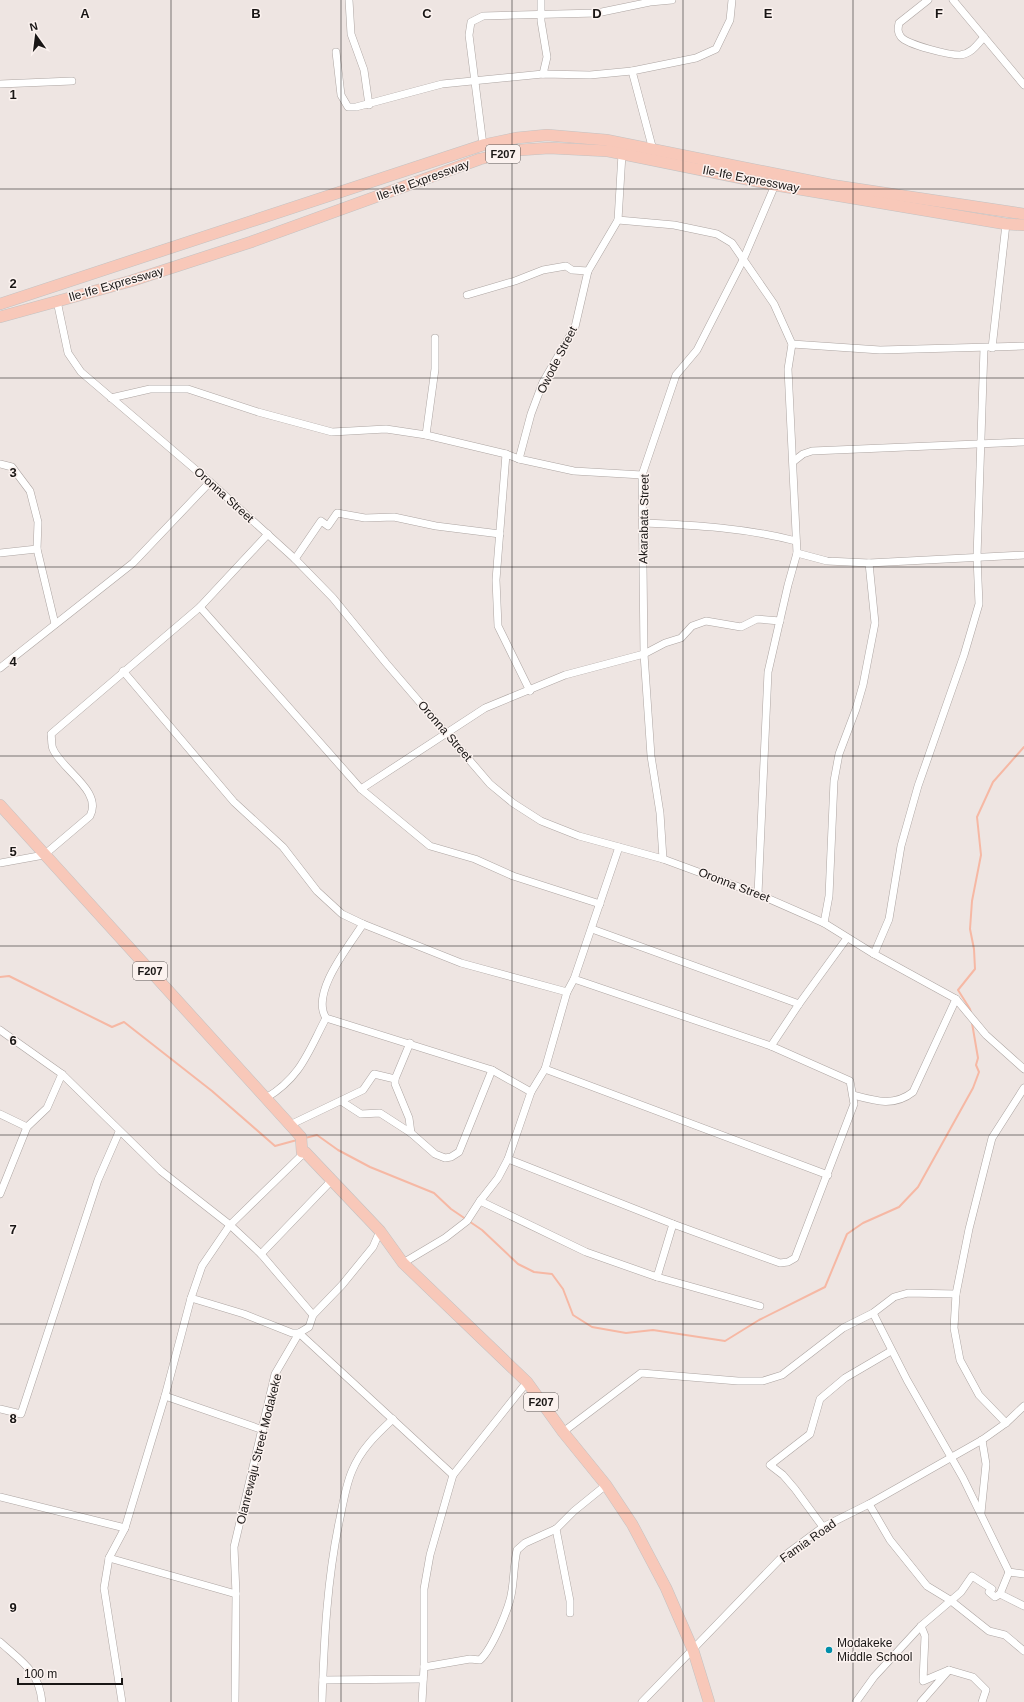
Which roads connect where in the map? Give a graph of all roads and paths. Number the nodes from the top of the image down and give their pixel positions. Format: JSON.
{"nodes":[{"id":1,"x":349,"y":0,"type":"edge"},
{"id":2,"x":541,"y":0,"type":"edge"},
{"id":3,"x":672,"y":0,"type":"edge"},
{"id":4,"x":732,"y":0,"type":"edge"},
{"id":5,"x":928,"y":0,"type":"edge"},
{"id":6,"x":953,"y":0,"type":"edge"},
{"id":7,"x":541,"y":14,"type":"junction"},
{"id":8,"x":984,"y":37,"type":"junction"},
{"id":9,"x":336,"y":52,"type":"dead end"},
{"id":10,"x":632,"y":71,"type":"junction"},
{"id":11,"x":543,"y":74,"type":"junction"},
{"id":12,"x":72,"y":80,"type":"dead end"},
{"id":13,"x":475,"y":80,"type":"junction"},
{"id":14,"x":0,"y":84,"type":"edge"},
{"id":15,"x":1024,"y":85,"type":"edge"},
{"id":16,"x":369,"y":105,"type":"junction"},
{"id":17,"x":482,"y":145,"type":"junction"},
{"id":18,"x":653,"y":150,"type":"junction"},
{"id":19,"x":622,"y":154,"type":"junction"},
{"id":20,"x":776,"y":185,"type":"junction"},
{"id":21,"x":1024,"y":214,"type":"edge"},
{"id":22,"x":618,"y":220,"type":"junction"},
{"id":23,"x":1006,"y":224,"type":"junction"},
{"id":24,"x":1024,"y":225,"type":"edge"},
{"id":25,"x":743,"y":260,"type":"junction"},
{"id":26,"x":588,"y":271,"type":"junction"},
{"id":27,"x":468,"y":295,"type":"dead end"},
{"id":28,"x":57,"y":302,"type":"junction"},
{"id":29,"x":0,"y":304,"type":"edge"},
{"id":30,"x":0,"y":317,"type":"edge"},
{"id":31,"x":435,"y":338,"type":"dead end"},
{"id":32,"x":792,"y":344,"type":"junction"},
{"id":33,"x":1024,"y":346,"type":"edge"},
{"id":34,"x":984,"y":348,"type":"junction"},
{"id":35,"x":992,"y":348,"type":"junction"},
{"id":36,"x":111,"y":398,"type":"junction"},
{"id":37,"x":426,"y":436,"type":"junction"},
{"id":38,"x":1024,"y":442,"type":"edge"},
{"id":39,"x":981,"y":444,"type":"junction"},
{"id":40,"x":506,"y":454,"type":"junction"},
{"id":41,"x":519,"y":459,"type":"junction"},
{"id":42,"x":794,"y":461,"type":"junction"},
{"id":43,"x":0,"y":464,"type":"edge"},
{"id":44,"x":642,"y":475,"type":"junction"},
{"id":45,"x":210,"y":482,"type":"junction"},
{"id":46,"x":644,"y":523,"type":"junction"},
{"id":47,"x":268,"y":534,"type":"junction"},
{"id":48,"x":500,"y":534,"type":"junction"},
{"id":49,"x":796,"y":542,"type":"junction"},
{"id":50,"x":37,"y":549,"type":"junction"},
{"id":51,"x":0,"y":553,"type":"edge"},
{"id":52,"x":797,"y":553,"type":"junction"},
{"id":53,"x":1024,"y":555,"type":"edge"},
{"id":54,"x":977,"y":557,"type":"junction"},
{"id":55,"x":295,"y":558,"type":"junction"},
{"id":56,"x":869,"y":563,"type":"junction"},
{"id":57,"x":200,"y":607,"type":"junction"},
{"id":58,"x":780,"y":621,"type":"junction"},
{"id":59,"x":55,"y":624,"type":"junction"},
{"id":60,"x":644,"y":654,"type":"junction"},
{"id":61,"x":0,"y":668,"type":"edge"},
{"id":62,"x":123,"y":671,"type":"junction"},
{"id":63,"x":530,"y":691,"type":"junction"},
{"id":64,"x":445,"y":732,"type":"junction"},
{"id":65,"x":361,"y":789,"type":"junction"},
{"id":66,"x":0,"y":805,"type":"edge"},
{"id":67,"x":619,"y":847,"type":"junction"},
{"id":68,"x":44,"y":855,"type":"junction"},
{"id":69,"x":663,"y":859,"type":"junction"},
{"id":70,"x":0,"y":863,"type":"edge"},
{"id":71,"x":758,"y":894,"type":"junction"},
{"id":72,"x":600,"y":904,"type":"junction"},
{"id":73,"x":363,"y":924,"type":"junction"},
{"id":74,"x":824,"y":924,"type":"junction"},
{"id":75,"x":592,"y":929,"type":"junction"},
{"id":76,"x":847,"y":938,"type":"junction"},
{"id":77,"x":874,"y":954,"type":"junction"},
{"id":78,"x":574,"y":979,"type":"junction"},
{"id":79,"x":567,"y":992,"type":"junction"},
{"id":80,"x":957,"y":999,"type":"junction"},
{"id":81,"x":799,"y":1004,"type":"junction"},
{"id":82,"x":326,"y":1018,"type":"junction"},
{"id":83,"x":0,"y":1030,"type":"edge"},
{"id":84,"x":410,"y":1043,"type":"junction"},
{"id":85,"x":771,"y":1046,"type":"junction"},
{"id":86,"x":545,"y":1069,"type":"junction"},
{"id":87,"x":1024,"y":1069,"type":"edge"},
{"id":88,"x":492,"y":1070,"type":"junction"},
{"id":89,"x":62,"y":1074,"type":"junction"},
{"id":90,"x":395,"y":1079,"type":"junction"},
{"id":91,"x":1024,"y":1088,"type":"edge"},
{"id":92,"x":531,"y":1092,"type":"junction"},
{"id":93,"x":853,"y":1096,"type":"junction"},
{"id":94,"x":266,"y":1098,"type":"junction"},
{"id":95,"x":341,"y":1101,"type":"junction"},
{"id":96,"x":0,"y":1114,"type":"edge"},
{"id":97,"x":27,"y":1127,"type":"junction"},
{"id":98,"x":293,"y":1128,"type":"junction"},
{"id":99,"x":119,"y":1132,"type":"junction"},
{"id":100,"x":411,"y":1133,"type":"junction"},
{"id":101,"x":304,"y":1152,"type":"junction"},
{"id":102,"x":508,"y":1159,"type":"junction"},
{"id":103,"x":828,"y":1175,"type":"junction"},
{"id":104,"x":332,"y":1180,"type":"junction"},
{"id":105,"x":0,"y":1191,"type":"edge"},
{"id":106,"x":480,"y":1201,"type":"junction"},
{"id":107,"x":673,"y":1224,"type":"junction"},
{"id":108,"x":230,"y":1225,"type":"junction"},
{"id":109,"x":380,"y":1231,"type":"junction"},
{"id":110,"x":261,"y":1254,"type":"junction"},
{"id":111,"x":403,"y":1263,"type":"junction"},
{"id":112,"x":657,"y":1277,"type":"junction"},
{"id":113,"x":956,"y":1294,"type":"junction"},
{"id":114,"x":191,"y":1298,"type":"junction"},
{"id":115,"x":760,"y":1306,"type":"dead end"},
{"id":116,"x":873,"y":1313,"type":"junction"},
{"id":117,"x":312,"y":1315,"type":"junction"},
{"id":118,"x":299,"y":1333,"type":"junction"},
{"id":119,"x":891,"y":1351,"type":"junction"},
{"id":120,"x":527,"y":1382,"type":"junction"},
{"id":121,"x":165,"y":1396,"type":"junction"},
{"id":122,"x":1024,"y":1406,"type":"edge"},
{"id":123,"x":0,"y":1409,"type":"edge"},
{"id":124,"x":393,"y":1419,"type":"junction"},
{"id":125,"x":1006,"y":1423,"type":"junction"},
{"id":126,"x":263,"y":1430,"type":"junction"},
{"id":127,"x":563,"y":1432,"type":"junction"},
{"id":128,"x":982,"y":1440,"type":"junction"},
{"id":129,"x":952,"y":1458,"type":"junction"},
{"id":130,"x":453,"y":1475,"type":"junction"},
{"id":131,"x":606,"y":1485,"type":"junction"},
{"id":132,"x":0,"y":1497,"type":"edge"},
{"id":133,"x":869,"y":1504,"type":"junction"},
{"id":134,"x":981,"y":1513,"type":"junction"},
{"id":135,"x":824,"y":1527,"type":"junction"},
{"id":136,"x":124,"y":1528,"type":"junction"},
{"id":137,"x":556,"y":1529,"type":"junction"},
{"id":138,"x":109,"y":1558,"type":"junction"},
{"id":139,"x":1009,"y":1572,"type":"junction"},
{"id":140,"x":1024,"y":1574,"type":"edge"},
{"id":141,"x":236,"y":1594,"type":"junction"},
{"id":142,"x":1000,"y":1594,"type":"junction"},
{"id":143,"x":950,"y":1600,"type":"junction"},
{"id":144,"x":1024,"y":1606,"type":"edge"},
{"id":145,"x":570,"y":1613,"type":"dead end"},
{"id":146,"x":921,"y":1626,"type":"junction"},
{"id":147,"x":0,"y":1642,"type":"edge"},
{"id":148,"x":693,"y":1650,"type":"junction"},
{"id":149,"x":1024,"y":1651,"type":"edge"},
{"id":150,"x":424,"y":1667,"type":"junction"},
{"id":151,"x":949,"y":1670,"type":"junction"},
{"id":152,"x":423,"y":1679,"type":"junction"},
{"id":153,"x":323,"y":1680,"type":"junction"},
{"id":154,"x":42,"y":1702,"type":"edge"},
{"id":155,"x":122,"y":1702,"type":"edge"},
{"id":156,"x":235,"y":1702,"type":"edge"},
{"id":157,"x":322,"y":1702,"type":"edge"},
{"id":158,"x":422,"y":1702,"type":"edge"},
{"id":159,"x":642,"y":1702,"type":"edge"},
{"id":160,"x":709,"y":1702,"type":"edge"},
{"id":161,"x":856,"y":1702,"type":"edge"},
{"id":162,"x":921,"y":1702,"type":"edge"},
{"id":163,"x":982,"y":1702,"type":"edge"}],
"edges":[{"from":1,"to":16,"type":"street"},
{"from":2,"to":7,"type":"street"},
{"from":3,"to":7,"type":"street"},
{"from":4,"to":10,"type":"street"},
{"from":5,"to":8,"type":"street"},
{"from":6,"to":8,"type":"street"},
{"from":7,"to":11,"type":"street"},
{"from":7,"to":13,"type":"street"},
{"from":8,"to":15,"type":"street"},
{"from":9,"to":16,"type":"street"},
{"from":10,"to":11,"type":"street"},
{"from":10,"to":18,"type":"street"},
{"from":11,"to":13,"type":"street"},
{"from":12,"to":14,"type":"street"},
{"from":13,"to":16,"type":"street"},
{"from":13,"to":17,"type":"street"},
{"from":17,"to":18,"type":"main road","name":"Ile-Ife Expressway","number":"F207"},
{"from":17,"to":29,"type":"main road","name":"Ile-Ife Expressway","number":"F207"},
{"from":18,"to":21,"type":"main road","name":"Ile-Ife Expressway","number":"F207"},
{"from":19,"to":20,"type":"main road","name":"Ile-Ife Expressway","number":"F207"},
{"from":19,"to":22,"type":"street","name":"Owode Street"},
{"from":19,"to":28,"type":"main road","name":"Ile-Ife Expressway","number":"F207"},
{"from":20,"to":23,"type":"main road","name":"Ile-Ife Expressway","number":"F207"},
{"from":20,"to":25,"type":"street","name":"Akarabata Street"},
{"from":22,"to":25,"type":"street"},
{"from":22,"to":26,"type":"street","name":"Owode Street"},
{"from":23,"to":24,"type":"main road","name":"Ile-Ife Expressway","number":"F207"},
{"from":23,"to":35,"type":"street"},
{"from":25,"to":32,"type":"street"},
{"from":25,"to":44,"type":"street","name":"Akarabata Street"},
{"from":26,"to":27,"type":"street"},
{"from":26,"to":41,"type":"street","name":"Owode Street"},
{"from":28,"to":30,"type":"main road","name":"Ile-Ife Expressway","number":"F207"},
{"from":28,"to":36,"type":"street","name":"Oronna Street"},
{"from":31,"to":37,"type":"street"},
{"from":32,"to":34,"type":"street"},
{"from":32,"to":42,"type":"street"},
{"from":33,"to":35,"type":"street"},
{"from":34,"to":35,"type":"street"},
{"from":34,"to":39,"type":"street"},
{"from":36,"to":37,"type":"street"},
{"from":36,"to":45,"type":"street","name":"Oronna Street"},
{"from":37,"to":40,"type":"street"},
{"from":38,"to":39,"type":"street"},
{"from":39,"to":42,"type":"street"},
{"from":39,"to":54,"type":"street"},
{"from":40,"to":41,"type":"street"},
{"from":40,"to":48,"type":"street"},
{"from":41,"to":44,"type":"street"},
{"from":42,"to":49,"type":"street"},
{"from":43,"to":50,"type":"street"},
{"from":44,"to":46,"type":"street","name":"Akarabata Street"},
{"from":45,"to":47,"type":"street","name":"Oronna Street"},
{"from":45,"to":59,"type":"street"},
{"from":46,"to":49,"type":"street"},
{"from":46,"to":60,"type":"street","name":"Akarabata Street"},
{"from":47,"to":55,"type":"street","name":"Oronna Street"},
{"from":47,"to":57,"type":"street"},
{"from":48,"to":55,"type":"street"},
{"from":48,"to":63,"type":"street"},
{"from":49,"to":52,"type":"street"},
{"from":50,"to":51,"type":"street"},
{"from":50,"to":59,"type":"street"},
{"from":52,"to":56,"type":"street"},
{"from":52,"to":58,"type":"street"},
{"from":53,"to":54,"type":"street"},
{"from":54,"to":56,"type":"street"},
{"from":54,"to":77,"type":"street"},
{"from":55,"to":64,"type":"street","name":"Oronna Street"},
{"from":56,"to":74,"type":"street"},
{"from":57,"to":62,"type":"street"},
{"from":57,"to":65,"type":"street"},
{"from":58,"to":60,"type":"street"},
{"from":58,"to":71,"type":"street"},
{"from":59,"to":61,"type":"street"},
{"from":60,"to":63,"type":"street"},
{"from":60,"to":69,"type":"street","name":"Akarabata Street"},
{"from":62,"to":68,"type":"street"},
{"from":62,"to":73,"type":"street"},
{"from":63,"to":64,"type":"street"},
{"from":64,"to":65,"type":"street"},
{"from":64,"to":67,"type":"street","name":"Oronna Street"},
{"from":65,"to":72,"type":"street"},
{"from":66,"to":68,"type":"main road","number":"F207"},
{"from":67,"to":69,"type":"street","name":"Oronna Street"},
{"from":67,"to":72,"type":"street"},
{"from":68,"to":70,"type":"street"},
{"from":68,"to":94,"type":"main road","number":"F207"},
{"from":69,"to":71,"type":"street","name":"Oronna Street"},
{"from":71,"to":74,"type":"street","name":"Oronna Street"},
{"from":72,"to":75,"type":"street"},
{"from":73,"to":79,"type":"street"},
{"from":73,"to":82,"type":"street"},
{"from":74,"to":76,"type":"street","name":"Oronna Street"},
{"from":75,"to":78,"type":"street"},
{"from":75,"to":81,"type":"street"},
{"from":76,"to":77,"type":"street","name":"Oronna Street"},
{"from":76,"to":81,"type":"street"},
{"from":77,"to":80,"type":"street","name":"Oronna Street"},
{"from":78,"to":79,"type":"street"},
{"from":78,"to":85,"type":"street"},
{"from":79,"to":86,"type":"street"},
{"from":80,"to":87,"type":"street"},
{"from":80,"to":93,"type":"street"},
{"from":81,"to":85,"type":"street"},
{"from":82,"to":84,"type":"street"},
{"from":82,"to":94,"type":"street"},
{"from":83,"to":89,"type":"street"},
{"from":84,"to":88,"type":"street"},
{"from":84,"to":90,"type":"street"},
{"from":85,"to":93,"type":"street"},
{"from":86,"to":92,"type":"street"},
{"from":86,"to":103,"type":"street"},
{"from":88,"to":92,"type":"street"},
{"from":88,"to":100,"type":"street"},
{"from":89,"to":97,"type":"street"},
{"from":89,"to":99,"type":"street"},
{"from":90,"to":95,"type":"street"},
{"from":90,"to":100,"type":"street"},
{"from":91,"to":113,"type":"street"},
{"from":92,"to":102,"type":"street"},
{"from":93,"to":103,"type":"street"},
{"from":94,"to":98,"type":"main road","number":"F207"},
{"from":95,"to":98,"type":"street"},
{"from":95,"to":100,"type":"street"},
{"from":96,"to":97,"type":"street"},
{"from":97,"to":105,"type":"street"},
{"from":98,"to":101,"type":"main road","number":"F207"},
{"from":99,"to":108,"type":"street"},
{"from":99,"to":123,"type":"street"},
{"from":101,"to":104,"type":"main road","number":"F207"},
{"from":101,"to":108,"type":"street"},
{"from":102,"to":106,"type":"street"},
{"from":102,"to":107,"type":"street"},
{"from":103,"to":107,"type":"street"},
{"from":104,"to":109,"type":"main road","number":"F207"},
{"from":104,"to":110,"type":"street"},
{"from":106,"to":111,"type":"street"},
{"from":106,"to":112,"type":"street"},
{"from":107,"to":112,"type":"street"},
{"from":108,"to":110,"type":"street"},
{"from":108,"to":114,"type":"street"},
{"from":109,"to":111,"type":"main road","number":"F207"},
{"from":109,"to":117,"type":"street","name":"Olanrewaju Street Modakeke"},
{"from":110,"to":117,"type":"street"},
{"from":111,"to":120,"type":"main road","number":"F207"},
{"from":112,"to":115,"type":"street"},
{"from":113,"to":116,"type":"street"},
{"from":113,"to":125,"type":"street"},
{"from":114,"to":118,"type":"street"},
{"from":114,"to":121,"type":"street"},
{"from":116,"to":119,"type":"street"},
{"from":116,"to":127,"type":"street"},
{"from":117,"to":118,"type":"street","name":"Olanrewaju Street Modakeke"},
{"from":118,"to":124,"type":"street"},
{"from":118,"to":126,"type":"street","name":"Olanrewaju Street Modakeke"},
{"from":119,"to":129,"type":"street"},
{"from":119,"to":135,"type":"street"},
{"from":120,"to":127,"type":"main road","number":"F207"},
{"from":120,"to":130,"type":"street"},
{"from":121,"to":126,"type":"street"},
{"from":121,"to":136,"type":"street"},
{"from":122,"to":125,"type":"street","name":"Famia Road"},
{"from":124,"to":130,"type":"street"},
{"from":124,"to":153,"type":"street"},
{"from":125,"to":128,"type":"street","name":"Famia Road"},
{"from":126,"to":141,"type":"street","name":"Olanrewaju Street Modakeke"},
{"from":127,"to":131,"type":"main road","number":"F207"},
{"from":128,"to":129,"type":"street","name":"Famia Road"},
{"from":128,"to":134,"type":"street"},
{"from":129,"to":133,"type":"street","name":"Famia Road"},
{"from":129,"to":134,"type":"street"},
{"from":130,"to":150,"type":"street"},
{"from":131,"to":137,"type":"street"},
{"from":131,"to":148,"type":"main road","number":"F207"},
{"from":132,"to":136,"type":"street"},
{"from":133,"to":135,"type":"street","name":"Famia Road"},
{"from":133,"to":143,"type":"street"},
{"from":134,"to":139,"type":"street"},
{"from":135,"to":148,"type":"street","name":"Famia Road"},
{"from":136,"to":138,"type":"street"},
{"from":137,"to":145,"type":"street"},
{"from":137,"to":150,"type":"street"},
{"from":138,"to":141,"type":"street"},
{"from":138,"to":155,"type":"street"},
{"from":139,"to":140,"type":"street"},
{"from":139,"to":142,"type":"street"},
{"from":141,"to":156,"type":"street","name":"Olanrewaju Street Modakeke"},
{"from":142,"to":143,"type":"street"},
{"from":142,"to":144,"type":"street"},
{"from":143,"to":146,"type":"street"},
{"from":143,"to":149,"type":"street"},
{"from":146,"to":151,"type":"street"},
{"from":146,"to":161,"type":"street"},
{"from":147,"to":154,"type":"street"},
{"from":148,"to":159,"type":"street","name":"Famia Road"},
{"from":148,"to":160,"type":"main road","number":"F207"},
{"from":150,"to":152,"type":"street"},
{"from":151,"to":162,"type":"street"},
{"from":151,"to":163,"type":"street"},
{"from":152,"to":153,"type":"street"},
{"from":152,"to":158,"type":"street"},
{"from":153,"to":157,"type":"street"}]}
